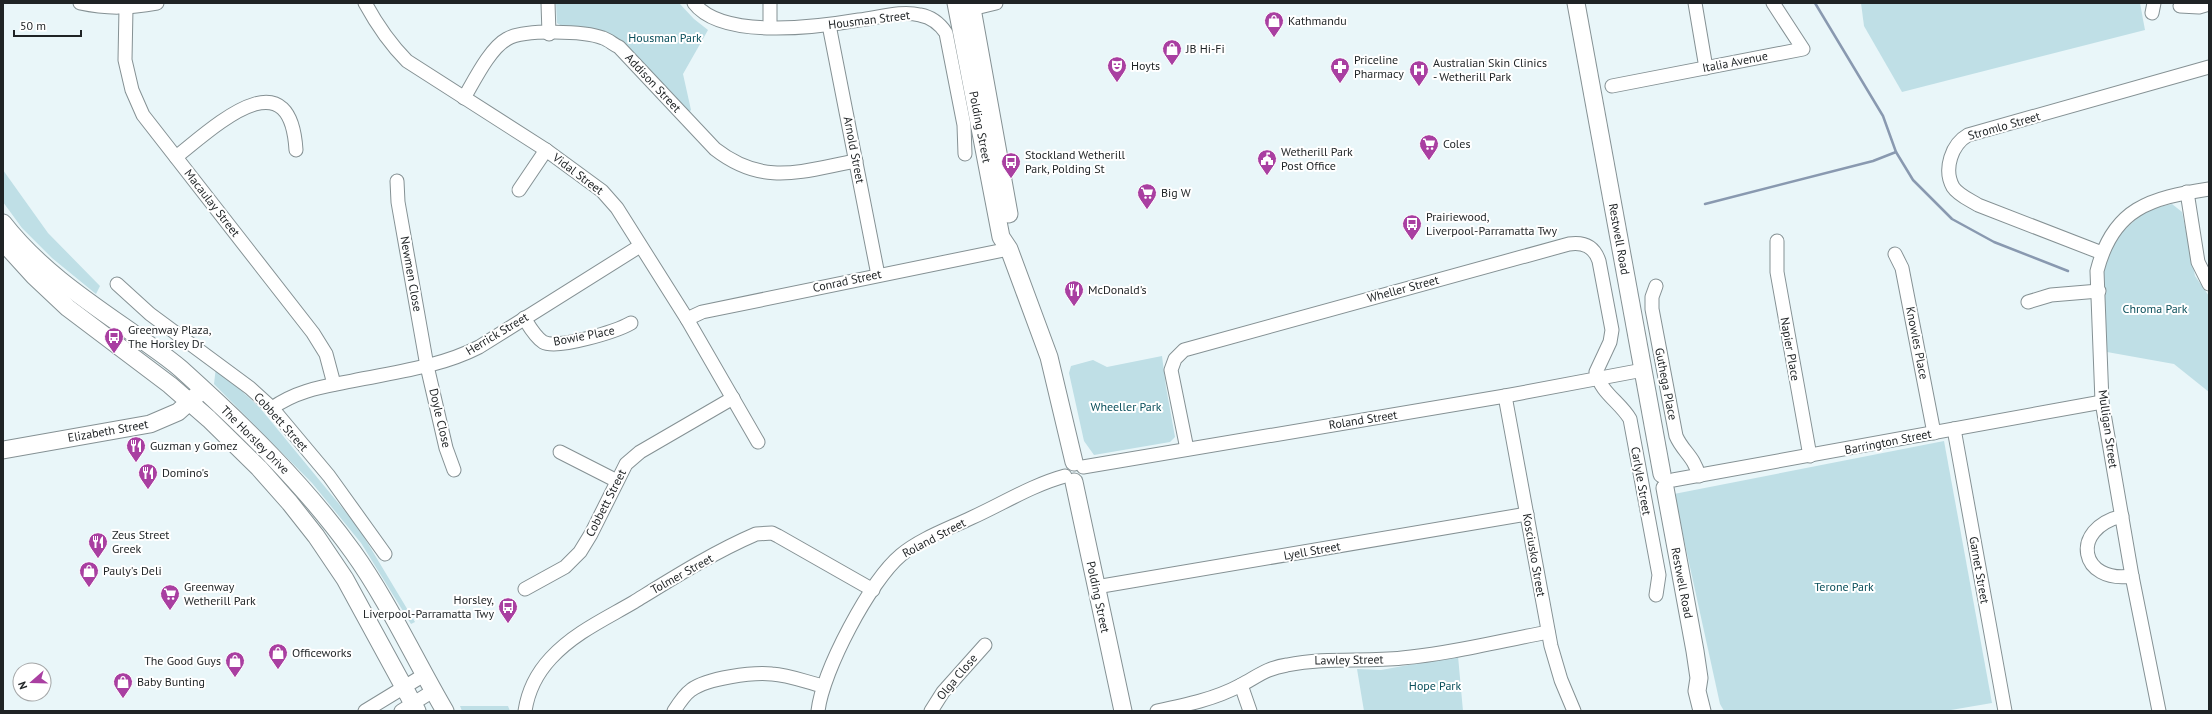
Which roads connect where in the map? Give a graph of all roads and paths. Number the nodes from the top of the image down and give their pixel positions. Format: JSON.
{"nodes":[{"id":1,"x":80,"y":3,"type":"edge"},
{"id":2,"x":157,"y":3,"type":"edge"},
{"id":3,"x":365,"y":3,"type":"edge"},
{"id":4,"x":548,"y":3,"type":"edge"},
{"id":5,"x":694,"y":3,"type":"edge"},
{"id":6,"x":770,"y":3,"type":"edge"},
{"id":7,"x":996,"y":3,"type":"edge"},
{"id":8,"x":1576,"y":3,"type":"edge"},
{"id":9,"x":1695,"y":3,"type":"edge"},
{"id":10,"x":1773,"y":3,"type":"edge"},
{"id":11,"x":2209,"y":4,"type":"edge"},
{"id":12,"x":2180,"y":6,"type":"dead end"},
{"id":13,"x":964,"y":7,"type":"edge"},
{"id":14,"x":126,"y":8,"type":"junction"},
{"id":15,"x":829,"y":25,"type":"junction"},
{"id":16,"x":770,"y":27,"type":"junction"},
{"id":17,"x":549,"y":34,"type":"junction"},
{"id":18,"x":2209,"y":67,"type":"edge"},
{"id":19,"x":1706,"y":68,"type":"junction"},
{"id":20,"x":1612,"y":86,"type":"dead end"},
{"id":21,"x":464,"y":98,"type":"junction"},
{"id":22,"x":296,"y":150,"type":"dead end"},
{"id":23,"x":546,"y":150,"type":"junction"},
{"id":24,"x":965,"y":154,"type":"dead end"},
{"id":25,"x":176,"y":156,"type":"junction"},
{"id":26,"x":856,"y":161,"type":"junction"},
{"id":27,"x":397,"y":181,"type":"dead end"},
{"id":28,"x":2209,"y":189,"type":"edge"},
{"id":29,"x":520,"y":190,"type":"dead end"},
{"id":30,"x":2187,"y":192,"type":"junction"},
{"id":31,"x":3,"y":223,"type":"edge"},
{"id":32,"x":1777,"y":241,"type":"dead end"},
{"id":33,"x":3,"y":242,"type":"edge"},
{"id":34,"x":640,"y":246,"type":"junction"},
{"id":35,"x":1009,"y":249,"type":"junction"},
{"id":36,"x":2102,"y":253,"type":"junction"},
{"id":37,"x":1896,"y":254,"type":"dead end"},
{"id":38,"x":878,"y":275,"type":"junction"},
{"id":39,"x":116,"y":284,"type":"dead end"},
{"id":40,"x":2209,"y":284,"type":"edge"},
{"id":41,"x":1656,"y":286,"type":"dead end"},
{"id":42,"x":2099,"y":291,"type":"junction"},
{"id":43,"x":2028,"y":302,"type":"dead end"},
{"id":44,"x":524,"y":318,"type":"junction"},
{"id":45,"x":687,"y":319,"type":"junction"},
{"id":46,"x":631,"y":323,"type":"dead end"},
{"id":47,"x":427,"y":366,"type":"junction"},
{"id":48,"x":1643,"y":370,"type":"junction"},
{"id":49,"x":1598,"y":379,"type":"junction"},
{"id":50,"x":334,"y":384,"type":"junction"},
{"id":51,"x":203,"y":389,"type":"junction"},
{"id":52,"x":1505,"y":396,"type":"junction"},
{"id":53,"x":732,"y":398,"type":"junction"},
{"id":54,"x":190,"y":402,"type":"junction"},
{"id":55,"x":2102,"y":402,"type":"junction"},
{"id":56,"x":272,"y":408,"type":"junction"},
{"id":57,"x":1954,"y":429,"type":"junction"},
{"id":58,"x":1934,"y":433,"type":"junction"},
{"id":59,"x":758,"y":442,"type":"dead end"},
{"id":60,"x":1187,"y":449,"type":"junction"},
{"id":61,"x":3,"y":450,"type":"edge"},
{"id":62,"x":560,"y":452,"type":"dead end"},
{"id":63,"x":1810,"y":456,"type":"junction"},
{"id":64,"x":454,"y":470,"type":"dead end"},
{"id":65,"x":1074,"y":472,"type":"junction"},
{"id":66,"x":1700,"y":476,"type":"junction"},
{"id":67,"x":617,"y":481,"type":"junction"},
{"id":68,"x":1667,"y":481,"type":"junction"},
{"id":69,"x":1527,"y":514,"type":"junction"},
{"id":70,"x":2122,"y":516,"type":"junction"},
{"id":71,"x":385,"y":554,"type":"dead end"},
{"id":72,"x":2132,"y":576,"type":"junction"},
{"id":73,"x":1096,"y":587,"type":"junction"},
{"id":74,"x":525,"y":589,"type":"dead end"},
{"id":75,"x":873,"y":590,"type":"junction"},
{"id":76,"x":1656,"y":595,"type":"dead end"},
{"id":77,"x":1548,"y":632,"type":"junction"},
{"id":78,"x":985,"y":645,"type":"dead end"},
{"id":79,"x":424,"y":675,"type":"junction"},
{"id":80,"x":1699,"y":678,"type":"junction"},
{"id":81,"x":1241,"y":685,"type":"junction"},
{"id":82,"x":822,"y":686,"type":"junction"},
{"id":83,"x":404,"y":687,"type":"junction"},
{"id":84,"x":433,"y":691,"type":"junction"},
{"id":85,"x":411,"y":709,"type":"edge"},
{"id":86,"x":365,"y":711,"type":"edge"},
{"id":87,"x":445,"y":711,"type":"edge"},
{"id":88,"x":525,"y":711,"type":"edge"},
{"id":89,"x":674,"y":711,"type":"edge"},
{"id":90,"x":818,"y":711,"type":"edge"},
{"id":91,"x":931,"y":711,"type":"edge"},
{"id":92,"x":1123,"y":711,"type":"edge"},
{"id":93,"x":1157,"y":711,"type":"edge"},
{"id":94,"x":1250,"y":711,"type":"edge"},
{"id":95,"x":1574,"y":711,"type":"edge"},
{"id":96,"x":1702,"y":711,"type":"edge"},
{"id":97,"x":1710,"y":711,"type":"edge"},
{"id":98,"x":2005,"y":711,"type":"edge"},
{"id":99,"x":2158,"y":711,"type":"edge"}],
"edges":[{"from":1,"to":14,"type":"street"},
{"from":2,"to":14,"type":"street"},
{"from":3,"to":21,"type":"street","name":"Vidal Street"},
{"from":4,"to":17,"type":"street"},
{"from":5,"to":16,"type":"street","name":"Housman Street"},
{"from":6,"to":16,"type":"street"},
{"from":7,"to":13,"type":"street"},
{"from":8,"to":48,"type":"main road","name":"Restwell Road"},
{"from":9,"to":19,"type":"street"},
{"from":10,"to":19,"type":"street","name":"Italia Avenue"},
{"from":11,"to":12,"type":"street"},
{"from":13,"to":35,"type":"main road","name":"Polding Street"},
{"from":14,"to":25,"type":"street","name":"Macaulay Street"},
{"from":15,"to":16,"type":"street","name":"Housman Street"},
{"from":15,"to":24,"type":"street","name":"Housman Street"},
{"from":15,"to":26,"type":"street","name":"Arnold Street"},
{"from":17,"to":21,"type":"street","name":"Addison Street"},
{"from":17,"to":26,"type":"street","name":"Addison Street"},
{"from":18,"to":36,"type":"street","name":"Stromlo Street"},
{"from":19,"to":20,"type":"street","name":"Italia Avenue"},
{"from":21,"to":23,"type":"street","name":"Vidal Street"},
{"from":22,"to":25,"type":"street"},
{"from":23,"to":29,"type":"street"},
{"from":23,"to":34,"type":"street","name":"Vidal Street"},
{"from":25,"to":50,"type":"street","name":"Macaulay Street"},
{"from":26,"to":38,"type":"street","name":"Arnold Street"},
{"from":27,"to":47,"type":"street","name":"Newmen Close"},
{"from":28,"to":30,"type":"street","name":"Mulligan Street"},
{"from":30,"to":36,"type":"street","name":"Mulligan Street"},
{"from":30,"to":40,"type":"street"},
{"from":31,"to":51,"type":"main road","name":"The Horsley Drive"},
{"from":32,"to":63,"type":"street","name":"Napier Place"},
{"from":33,"to":54,"type":"main road","name":"The Horsley Drive"},
{"from":34,"to":44,"type":"street","name":"Herrick Street"},
{"from":34,"to":45,"type":"street","name":"Vidal Street"},
{"from":35,"to":38,"type":"street","name":"Conrad Street"},
{"from":35,"to":65,"type":"main road","name":"Polding Street"},
{"from":36,"to":42,"type":"street","name":"Mulligan Street"},
{"from":37,"to":58,"type":"street","name":"Knowles Place"},
{"from":38,"to":45,"type":"street","name":"Conrad Street"},
{"from":39,"to":56,"type":"street","name":"Cobbett Street"},
{"from":41,"to":66,"type":"street","name":"Guthega Place"},
{"from":42,"to":43,"type":"street"},
{"from":42,"to":55,"type":"street","name":"Mulligan Street"},
{"from":44,"to":46,"type":"street","name":"Bowie Place"},
{"from":44,"to":47,"type":"street","name":"Herrick Street"},
{"from":45,"to":53,"type":"street","name":"Vidal Street"},
{"from":47,"to":50,"type":"street","name":"Herrick Street"},
{"from":47,"to":64,"type":"street","name":"Doyle Close"},
{"from":48,"to":49,"type":"street","name":"Roland Street"},
{"from":48,"to":68,"type":"main road","name":"Restwell Road"},
{"from":49,"to":52,"type":"street","name":"Roland Street"},
{"from":49,"to":60,"type":"street","name":"Wheller Street"},
{"from":49,"to":76,"type":"street","name":"Carlyle Street"},
{"from":50,"to":56,"type":"street","name":"Herrick Street"},
{"from":51,"to":54,"type":"main road","name":"Elizabeth Street"},
{"from":51,"to":79,"type":"main road","name":"The Horsley Drive"},
{"from":52,"to":60,"type":"street","name":"Roland Street"},
{"from":52,"to":69,"type":"street","name":"Kosciusko Street"},
{"from":53,"to":59,"type":"street","name":"Vidal Street"},
{"from":53,"to":67,"type":"street","name":"Cobbett Street"},
{"from":54,"to":61,"type":"main road","name":"Elizabeth Street"},
{"from":54,"to":83,"type":"main road","name":"The Horsley Drive"},
{"from":55,"to":57,"type":"street","name":"Barrington Street"},
{"from":55,"to":70,"type":"street","name":"Mulligan Street"},
{"from":56,"to":71,"type":"street","name":"Cobbett Street"},
{"from":57,"to":58,"type":"street","name":"Barrington Street"},
{"from":57,"to":98,"type":"street","name":"Garnet Street"},
{"from":58,"to":63,"type":"street","name":"Barrington Street"},
{"from":60,"to":65,"type":"street","name":"Roland Street"},
{"from":62,"to":67,"type":"street"},
{"from":63,"to":66,"type":"street","name":"Barrington Street"},
{"from":65,"to":73,"type":"main road","name":"Polding Street"},
{"from":65,"to":75,"type":"street","name":"Roland Street"},
{"from":66,"to":68,"type":"street","name":"Barrington Street"},
{"from":67,"to":74,"type":"street","name":"Cobbett Street"},
{"from":68,"to":80,"type":"main road","name":"Restwell Road"},
{"from":69,"to":73,"type":"street","name":"Lyell Street"},
{"from":69,"to":77,"type":"street","name":"Kosciusko Street"},
{"from":70,"to":72,"type":"street","name":"Mulligan Street"},
{"from":70,"to":72,"type":"street"},
{"from":72,"to":99,"type":"street","name":"Mulligan Street"},
{"from":73,"to":92,"type":"main road","name":"Polding Street"},
{"from":75,"to":82,"type":"street","name":"Roland Street"},
{"from":75,"to":88,"type":"street","name":"Tolmer Street"},
{"from":77,"to":81,"type":"street","name":"Lawley Street"},
{"from":77,"to":95,"type":"street","name":"Kosciusko Street"},
{"from":78,"to":91,"type":"street","name":"Olga Close"},
{"from":79,"to":83,"type":"street"},
{"from":79,"to":84,"type":"main road","name":"The Horsley Drive"},
{"from":80,"to":96,"type":"main road","name":"Restwell Road"},
{"from":80,"to":97,"type":"main road","name":"Restwell Road"},
{"from":81,"to":93,"type":"street","name":"Lawley Street"},
{"from":81,"to":94,"type":"street"},
{"from":82,"to":89,"type":"street"},
{"from":82,"to":90,"type":"street","name":"Roland Street"},
{"from":83,"to":85,"type":"main road","name":"The Horsley Drive"},
{"from":83,"to":86,"type":"street"},
{"from":84,"to":85,"type":"street"},
{"from":84,"to":87,"type":"main road","name":"The Horsley Drive"}]}
